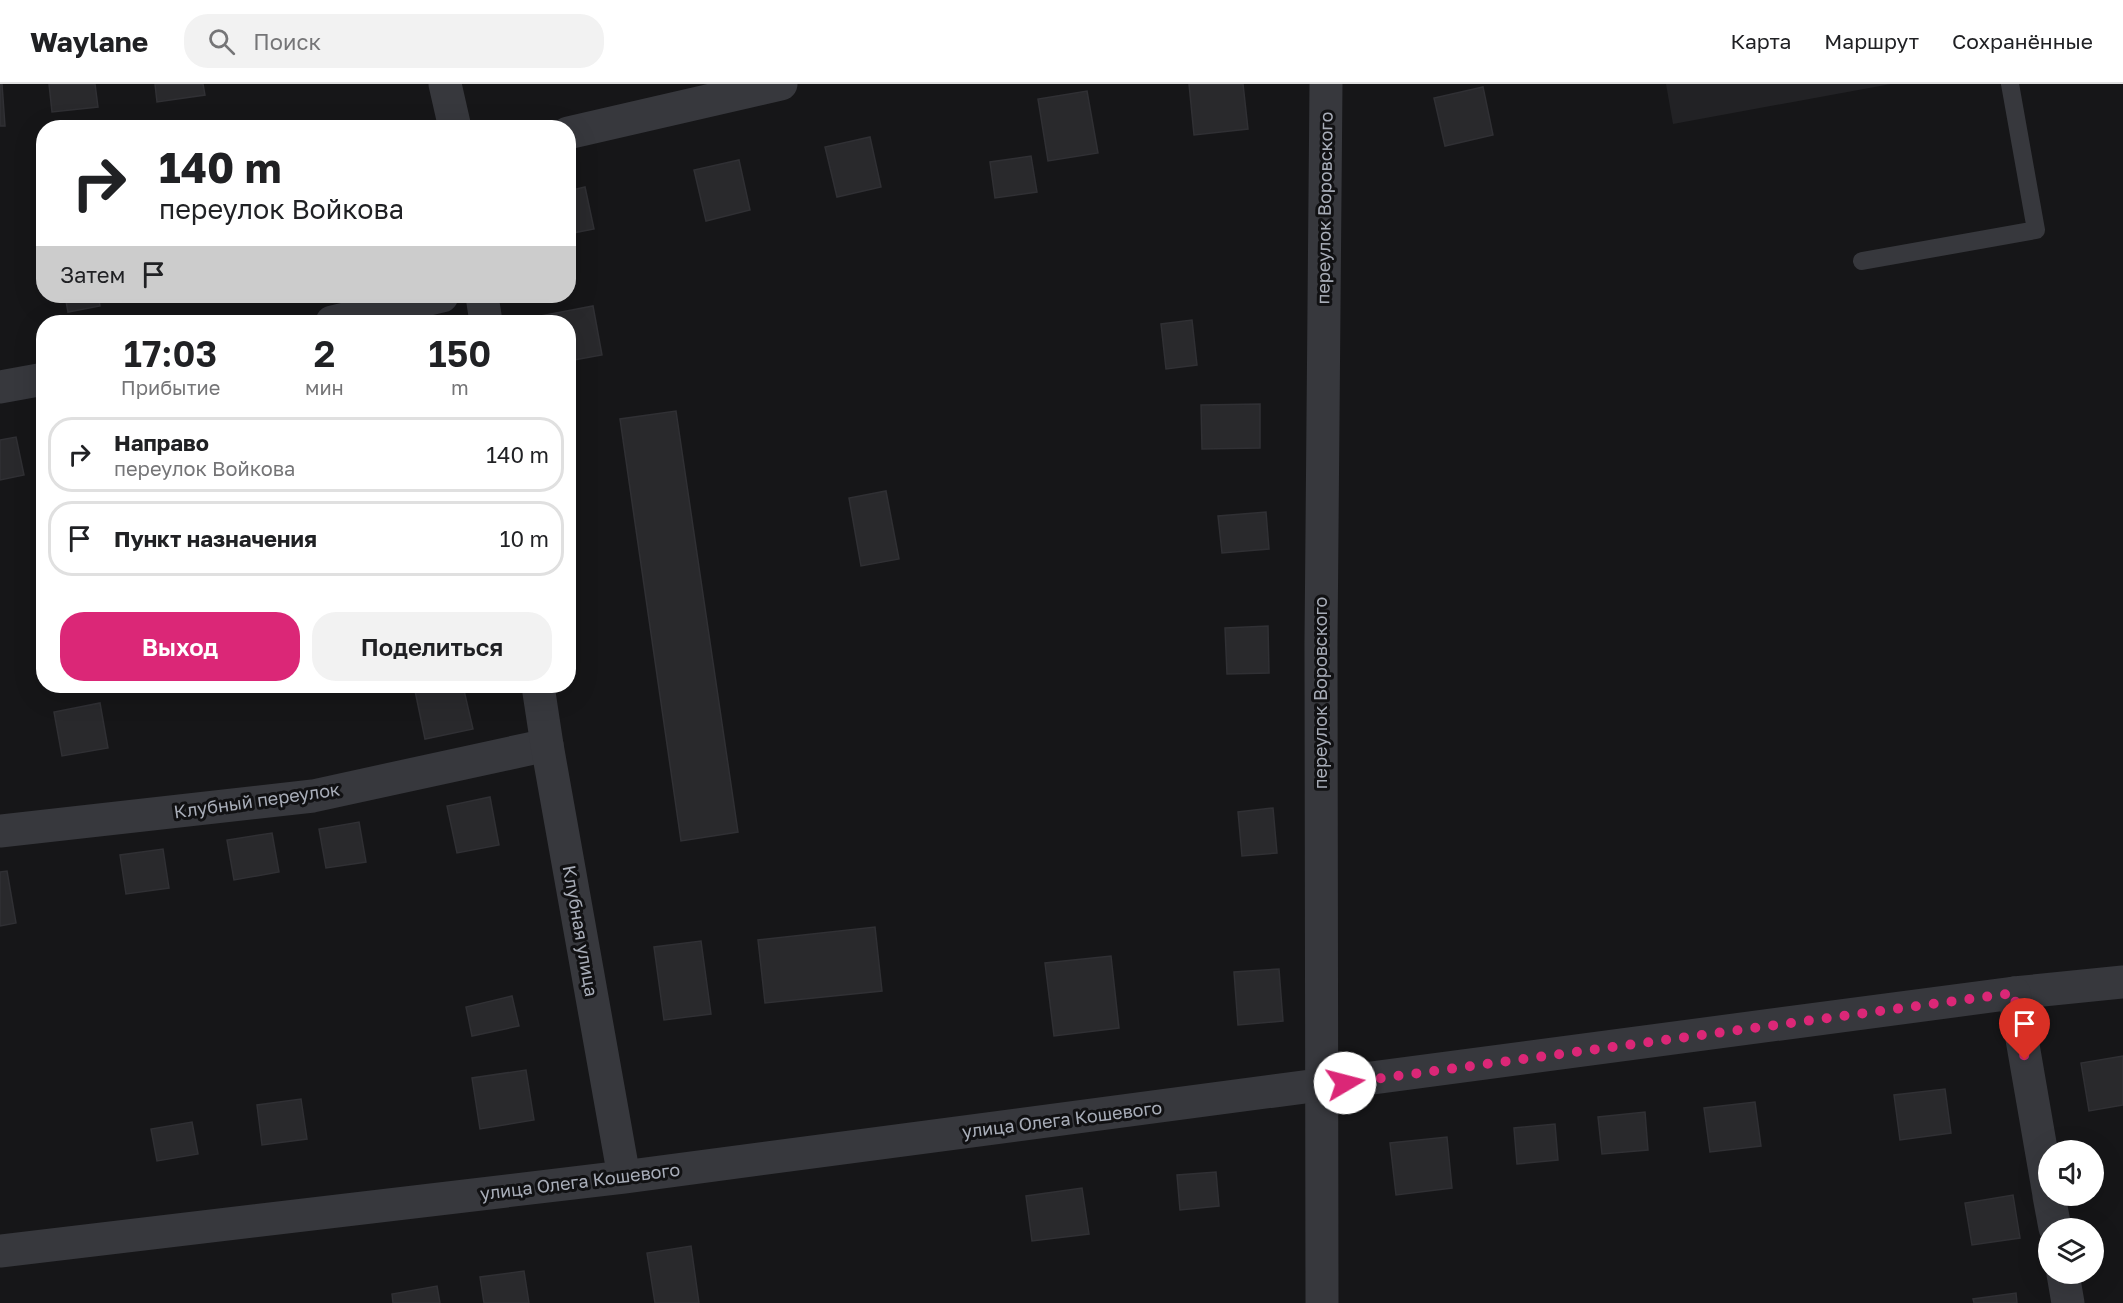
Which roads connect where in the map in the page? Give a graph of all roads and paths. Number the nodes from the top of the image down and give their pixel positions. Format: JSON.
{"nodes":[{"id":1,"x":445,"y":84,"type":"edge"},
{"id":2,"x":781,"y":84,"type":"edge"},
{"id":3,"x":1326,"y":84,"type":"edge"},
{"id":4,"x":2010,"y":84,"type":"edge"},
{"id":5,"x":453,"y":120,"type":"edge"},
{"id":6,"x":576,"y":132,"type":"edge"},
{"id":7,"x":1862,"y":261,"type":"dead end"},
{"id":8,"x":412,"y":303,"type":"edge"},
{"id":9,"x":362,"y":315,"type":"edge"},
{"id":10,"x":36,"y":380,"type":"edge"},
{"id":11,"x":0,"y":387,"type":"edge"},
{"id":12,"x":539,"y":693,"type":"edge"},
{"id":13,"x":547,"y":745,"type":"junction"},
{"id":14,"x":0,"y":831,"type":"edge"},
{"id":15,"x":2123,"y":982,"type":"edge"},
{"id":16,"x":2014,"y":993,"type":"junction"},
{"id":17,"x":1322,"y":1086,"type":"junction"},
{"id":18,"x":2039,"y":1140,"type":"edge"},
{"id":19,"x":624,"y":1177,"type":"junction"},
{"id":20,"x":0,"y":1251,"type":"edge"},
{"id":21,"x":2065,"y":1284,"type":"edge"},
{"id":22,"x":1322,"y":1303,"type":"edge"},
{"id":23,"x":2068,"y":1303,"type":"edge"}],
"edges":[{"from":1,"to":5,"type":"street"},
{"from":2,"to":6,"type":"street"},
{"from":3,"to":17,"type":"street","name":"переулок Воровского"},
{"from":4,"to":7,"type":"lane"},
{"from":8,"to":9,"type":"street"},
{"from":10,"to":11,"type":"street"},
{"from":12,"to":13,"type":"street","name":"Клубная улица"},
{"from":13,"to":14,"type":"street","name":"Клубный переулок"},
{"from":13,"to":19,"type":"street","name":"Клубная улица"},
{"from":15,"to":16,"type":"street","name":"улица Олега Кошевого"},
{"from":16,"to":17,"type":"street","name":"улица Олега Кошевого"},
{"from":16,"to":18,"type":"street"},
{"from":17,"to":19,"type":"street","name":"улица Олега Кошевого"},
{"from":17,"to":22,"type":"street","name":"переулок Воровского"},
{"from":19,"to":20,"type":"street","name":"улица Олега Кошевого"},
{"from":21,"to":23,"type":"street"}]}
